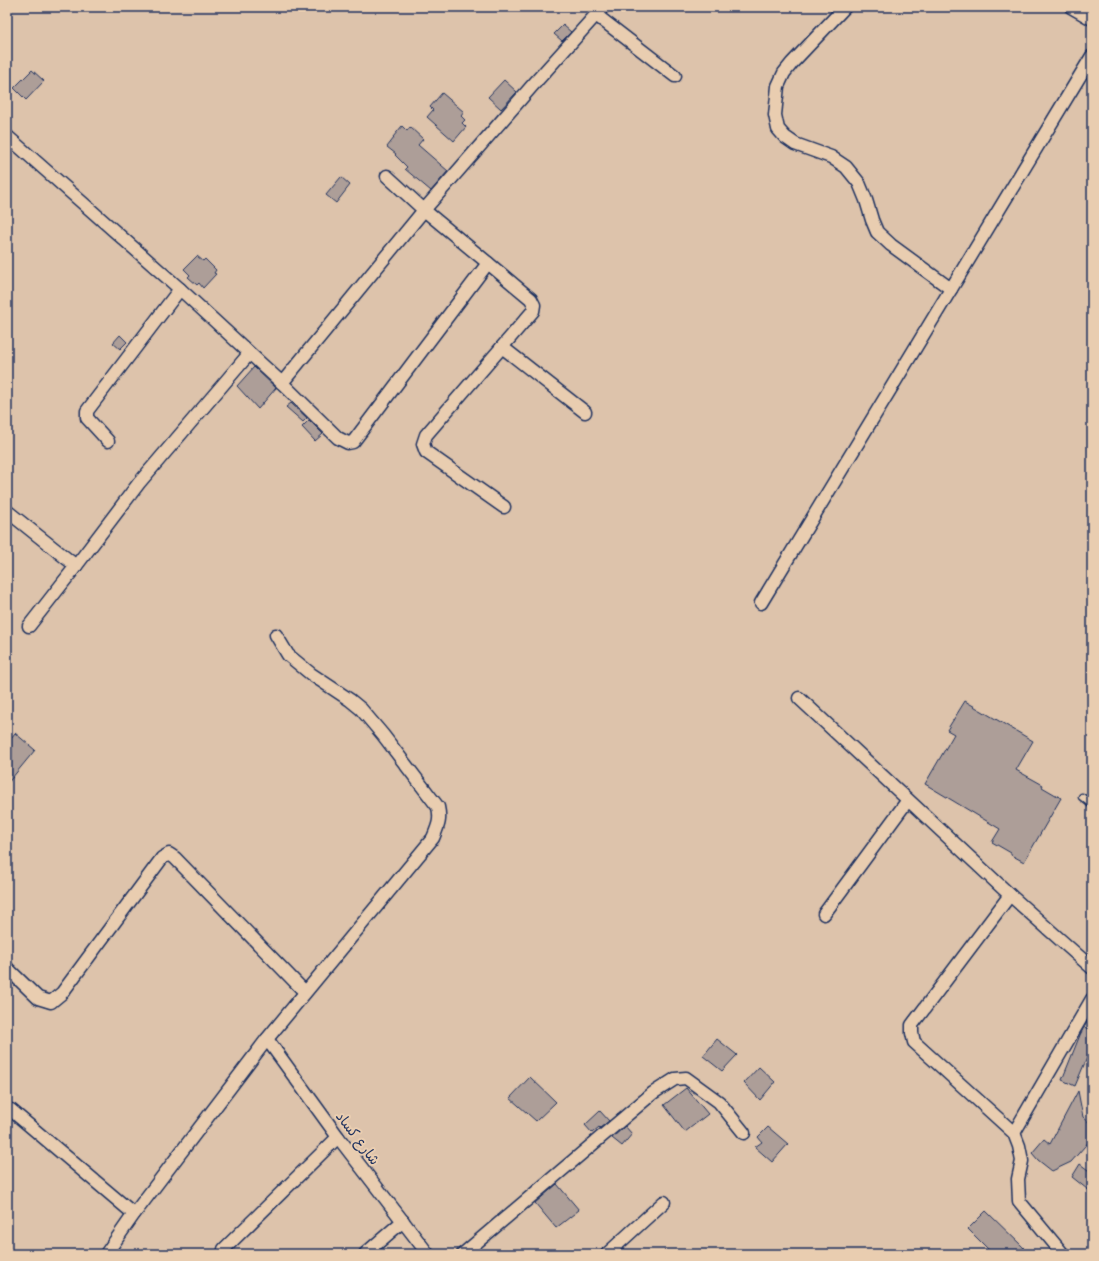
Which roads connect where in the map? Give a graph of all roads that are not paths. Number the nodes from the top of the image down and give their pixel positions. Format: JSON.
{"nodes":[{"id":1,"x":845,"y":7,"type":"edge"},
{"id":2,"x":1071,"y":7,"type":"edge"},
{"id":3,"x":599,"y":11,"type":"edge"},
{"id":4,"x":1092,"y":19,"type":"edge"},
{"id":5,"x":1092,"y":56,"type":"edge"},
{"id":6,"x":675,"y":76,"type":"dead end"},
{"id":7,"x":7,"y":136,"type":"edge"},
{"id":8,"x":387,"y":176,"type":"dead end"},
{"id":9,"x":424,"y":210,"type":"junction"},
{"id":10,"x":488,"y":263,"type":"junction"},
{"id":11,"x":180,"y":289,"type":"junction"},
{"id":12,"x":951,"y":289,"type":"junction"},
{"id":13,"x":502,"y":347,"type":"junction"},
{"id":14,"x":249,"y":354,"type":"junction"},
{"id":15,"x":282,"y":383,"type":"junction"},
{"id":16,"x":585,"y":412,"type":"dead end"},
{"id":17,"x":108,"y":441,"type":"dead end"},
{"id":18,"x":504,"y":507,"type":"dead end"},
{"id":19,"x":7,"y":511,"type":"edge"},
{"id":20,"x":76,"y":566,"type":"junction"},
{"id":21,"x":762,"y":603,"type":"dead end"},
{"id":22,"x":29,"y":626,"type":"dead end"},
{"id":23,"x":276,"y":635,"type":"dead end"},
{"id":24,"x":799,"y":698,"type":"dead end"},
{"id":25,"x":1082,"y":797,"type":"dead end"},
{"id":26,"x":908,"y":800,"type":"junction"},
{"id":27,"x":1092,"y":805,"type":"edge"},
{"id":28,"x":1010,"y":895,"type":"junction"},
{"id":29,"x":824,"y":914,"type":"dead end"},
{"id":30,"x":7,"y":968,"type":"edge"},
{"id":31,"x":1092,"y":968,"type":"edge"},
{"id":32,"x":305,"y":992,"type":"junction"},
{"id":33,"x":1092,"y":999,"type":"edge"},
{"id":34,"x":267,"y":1039,"type":"junction"},
{"id":35,"x":11,"y":1110,"type":"dead end"},
{"id":36,"x":744,"y":1133,"type":"dead end"},
{"id":37,"x":1014,"y":1133,"type":"junction"},
{"id":38,"x":338,"y":1137,"type":"junction"},
{"id":39,"x":664,"y":1202,"type":"dead end"},
{"id":40,"x":134,"y":1214,"type":"junction"},
{"id":41,"x":404,"y":1221,"type":"junction"},
{"id":42,"x":224,"y":1250,"type":"dead end"},
{"id":43,"x":108,"y":1253,"type":"edge"},
{"id":44,"x":365,"y":1254,"type":"edge"},
{"id":45,"x":428,"y":1254,"type":"edge"},
{"id":46,"x":463,"y":1254,"type":"edge"},
{"id":47,"x":607,"y":1254,"type":"edge"},
{"id":48,"x":1064,"y":1254,"type":"edge"}],
"edges":[{"from":1,"to":12,"type":"street"},
{"from":2,"to":4,"type":"street"},
{"from":3,"to":6,"type":"street"},
{"from":3,"to":9,"type":"street"},
{"from":5,"to":12,"type":"street"},
{"from":7,"to":11,"type":"street"},
{"from":8,"to":9,"type":"street"},
{"from":9,"to":10,"type":"street"},
{"from":9,"to":15,"type":"street"},
{"from":10,"to":13,"type":"street"},
{"from":10,"to":15,"type":"street"},
{"from":11,"to":14,"type":"street"},
{"from":11,"to":17,"type":"street"},
{"from":12,"to":21,"type":"street"},
{"from":13,"to":16,"type":"street"},
{"from":13,"to":18,"type":"street"},
{"from":14,"to":15,"type":"street"},
{"from":14,"to":20,"type":"street"},
{"from":19,"to":20,"type":"street"},
{"from":20,"to":22,"type":"street"},
{"from":23,"to":32,"type":"street"},
{"from":24,"to":26,"type":"street"},
{"from":25,"to":27,"type":"lane"},
{"from":26,"to":28,"type":"street"},
{"from":26,"to":29,"type":"street"},
{"from":28,"to":31,"type":"street"},
{"from":28,"to":37,"type":"street"},
{"from":30,"to":32,"type":"street"},
{"from":32,"to":34,"type":"street"},
{"from":33,"to":37,"type":"street"},
{"from":34,"to":38,"type":"street","name":"شارع كساد"},
{"from":34,"to":40,"type":"street"},
{"from":35,"to":40,"type":"street"},
{"from":36,"to":46,"type":"street"},
{"from":37,"to":48,"type":"street"},
{"from":38,"to":41,"type":"street","name":"شارع كساد"},
{"from":38,"to":42,"type":"street"},
{"from":39,"to":47,"type":"street"},
{"from":40,"to":43,"type":"street"},
{"from":41,"to":44,"type":"street"},
{"from":41,"to":45,"type":"street","name":"شارع كساد"}]}
